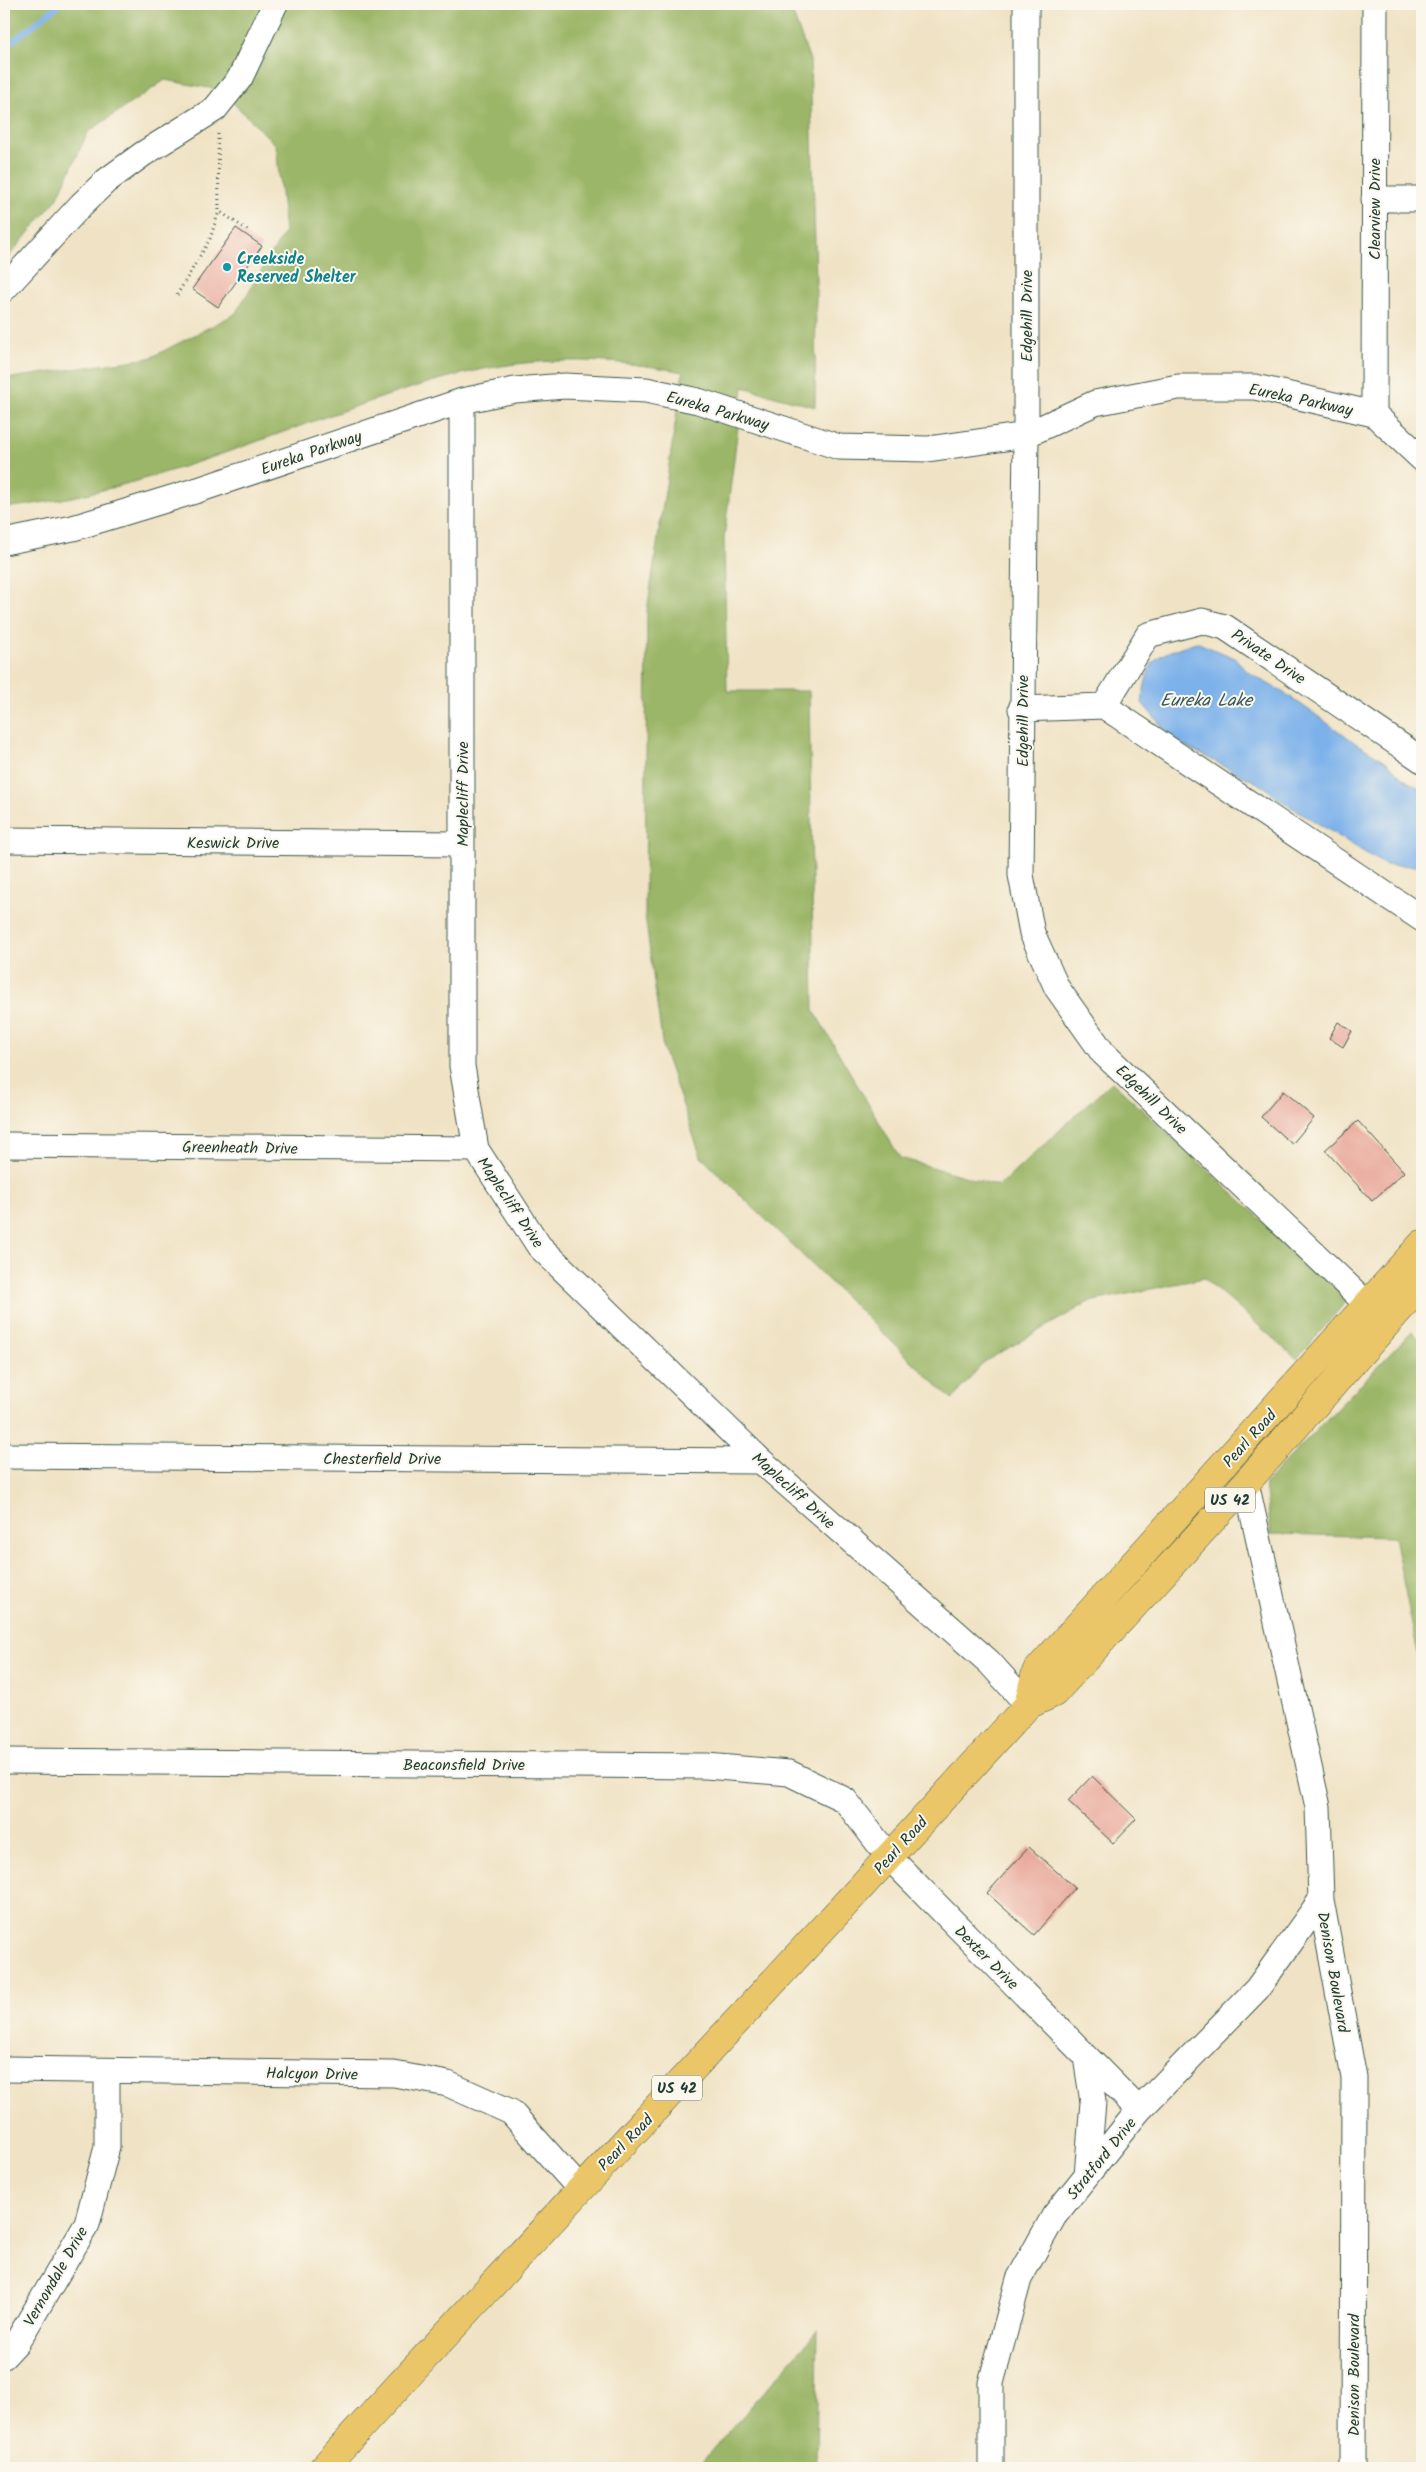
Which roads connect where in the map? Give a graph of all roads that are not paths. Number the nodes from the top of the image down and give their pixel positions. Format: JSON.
{"nodes":[{"id":1,"x":275,"y":4,"type":"edge"},
{"id":2,"x":1026,"y":4,"type":"edge"},
{"id":3,"x":1375,"y":4,"type":"edge"},
{"id":4,"x":1374,"y":199,"type":"junction"},
{"id":5,"x":1422,"y":199,"type":"edge"},
{"id":6,"x":4,"y":289,"type":"edge"},
{"id":7,"x":462,"y":401,"type":"junction"},
{"id":8,"x":1374,"y":414,"type":"junction"},
{"id":9,"x":1026,"y":435,"type":"junction"},
{"id":10,"x":1422,"y":459,"type":"edge"},
{"id":11,"x":4,"y":542,"type":"edge"},
{"id":12,"x":1104,"y":706,"type":"junction"},
{"id":13,"x":1022,"y":709,"type":"junction"},
{"id":14,"x":1422,"y":760,"type":"edge"},
{"id":15,"x":4,"y":840,"type":"edge"},
{"id":16,"x":462,"y":844,"type":"junction"},
{"id":17,"x":1422,"y":919,"type":"edge"},
{"id":18,"x":4,"y":1145,"type":"edge"},
{"id":19,"x":476,"y":1149,"type":"junction"},
{"id":20,"x":1422,"y":1244,"type":"edge"},
{"id":21,"x":1422,"y":1284,"type":"edge"},
{"id":22,"x":1367,"y":1304,"type":"junction"},
{"id":23,"x":4,"y":1456,"type":"edge"},
{"id":24,"x":761,"y":1461,"type":"junction"},
{"id":25,"x":1246,"y":1483,"type":"junction"},
{"id":26,"x":1028,"y":1705,"type":"junction"},
{"id":27,"x":4,"y":1761,"type":"edge"},
{"id":28,"x":889,"y":1857,"type":"junction"},
{"id":29,"x":1321,"y":1900,"type":"junction"},
{"id":30,"x":1086,"y":2056,"type":"junction"},
{"id":31,"x":4,"y":2069,"type":"edge"},
{"id":32,"x":107,"y":2071,"type":"junction"},
{"id":33,"x":1139,"y":2110,"type":"junction"},
{"id":34,"x":1087,"y":2175,"type":"junction"},
{"id":35,"x":580,"y":2189,"type":"junction"},
{"id":36,"x":4,"y":2356,"type":"edge"},
{"id":37,"x":323,"y":2468,"type":"edge"},
{"id":38,"x":991,"y":2468,"type":"edge"},
{"id":39,"x":1353,"y":2468,"type":"edge"}],
"edges":[{"from":1,"to":6,"type":"street"},
{"from":2,"to":9,"type":"street","name":"Edgehill Drive"},
{"from":3,"to":4,"type":"street","name":"Clearview Drive"},
{"from":4,"to":5,"type":"street"},
{"from":4,"to":8,"type":"street","name":"Clearview Drive"},
{"from":7,"to":9,"type":"street","name":"Eureka Parkway"},
{"from":7,"to":11,"type":"street","name":"Eureka Parkway"},
{"from":7,"to":16,"type":"street","name":"Maplecliff Drive"},
{"from":8,"to":9,"type":"street","name":"Eureka Parkway"},
{"from":8,"to":10,"type":"street","name":"Eureka Parkway"},
{"from":9,"to":13,"type":"street","name":"Edgehill Drive"},
{"from":12,"to":13,"type":"street"},
{"from":12,"to":14,"type":"street","name":"Private Drive"},
{"from":12,"to":17,"type":"street"},
{"from":13,"to":22,"type":"street","name":"Edgehill Drive"},
{"from":15,"to":16,"type":"street","name":"Keswick Drive"},
{"from":16,"to":19,"type":"street","name":"Maplecliff Drive"},
{"from":18,"to":19,"type":"street","name":"Greenheath Drive"},
{"from":19,"to":24,"type":"street","name":"Maplecliff Drive"},
{"from":20,"to":22,"type":"main road","name":"Pearl Road","number":"US 42"},
{"from":21,"to":25,"type":"main road","name":"Pearl Road","number":"US 42"},
{"from":22,"to":26,"type":"main road","name":"Pearl Road","number":"US 42"},
{"from":23,"to":24,"type":"street","name":"Chesterfield Drive"},
{"from":24,"to":26,"type":"street","name":"Maplecliff Drive"},
{"from":25,"to":26,"type":"main road","name":"Pearl Road","number":"US 42"},
{"from":25,"to":29,"type":"street","name":"Denison Boulevard"},
{"from":26,"to":28,"type":"main road","name":"Pearl Road","number":"US 42"},
{"from":27,"to":28,"type":"street","name":"Beaconsfield Drive"},
{"from":28,"to":30,"type":"street","name":"Dexter Drive"},
{"from":28,"to":35,"type":"main road","name":"Pearl Road","number":"US 42"},
{"from":29,"to":33,"type":"street","name":"Stratford Drive"},
{"from":29,"to":39,"type":"street","name":"Denison Boulevard"},
{"from":30,"to":33,"type":"street","name":"Dexter Drive"},
{"from":30,"to":34,"type":"street"},
{"from":31,"to":32,"type":"street","name":"Halcyon Drive"},
{"from":32,"to":35,"type":"street","name":"Halcyon Drive"},
{"from":32,"to":36,"type":"street","name":"Vernondale Drive"},
{"from":33,"to":34,"type":"street","name":"Stratford Drive"},
{"from":34,"to":38,"type":"street","name":"Stratford Drive"},
{"from":35,"to":37,"type":"main road","name":"Pearl Road","number":"US 42"}]}
